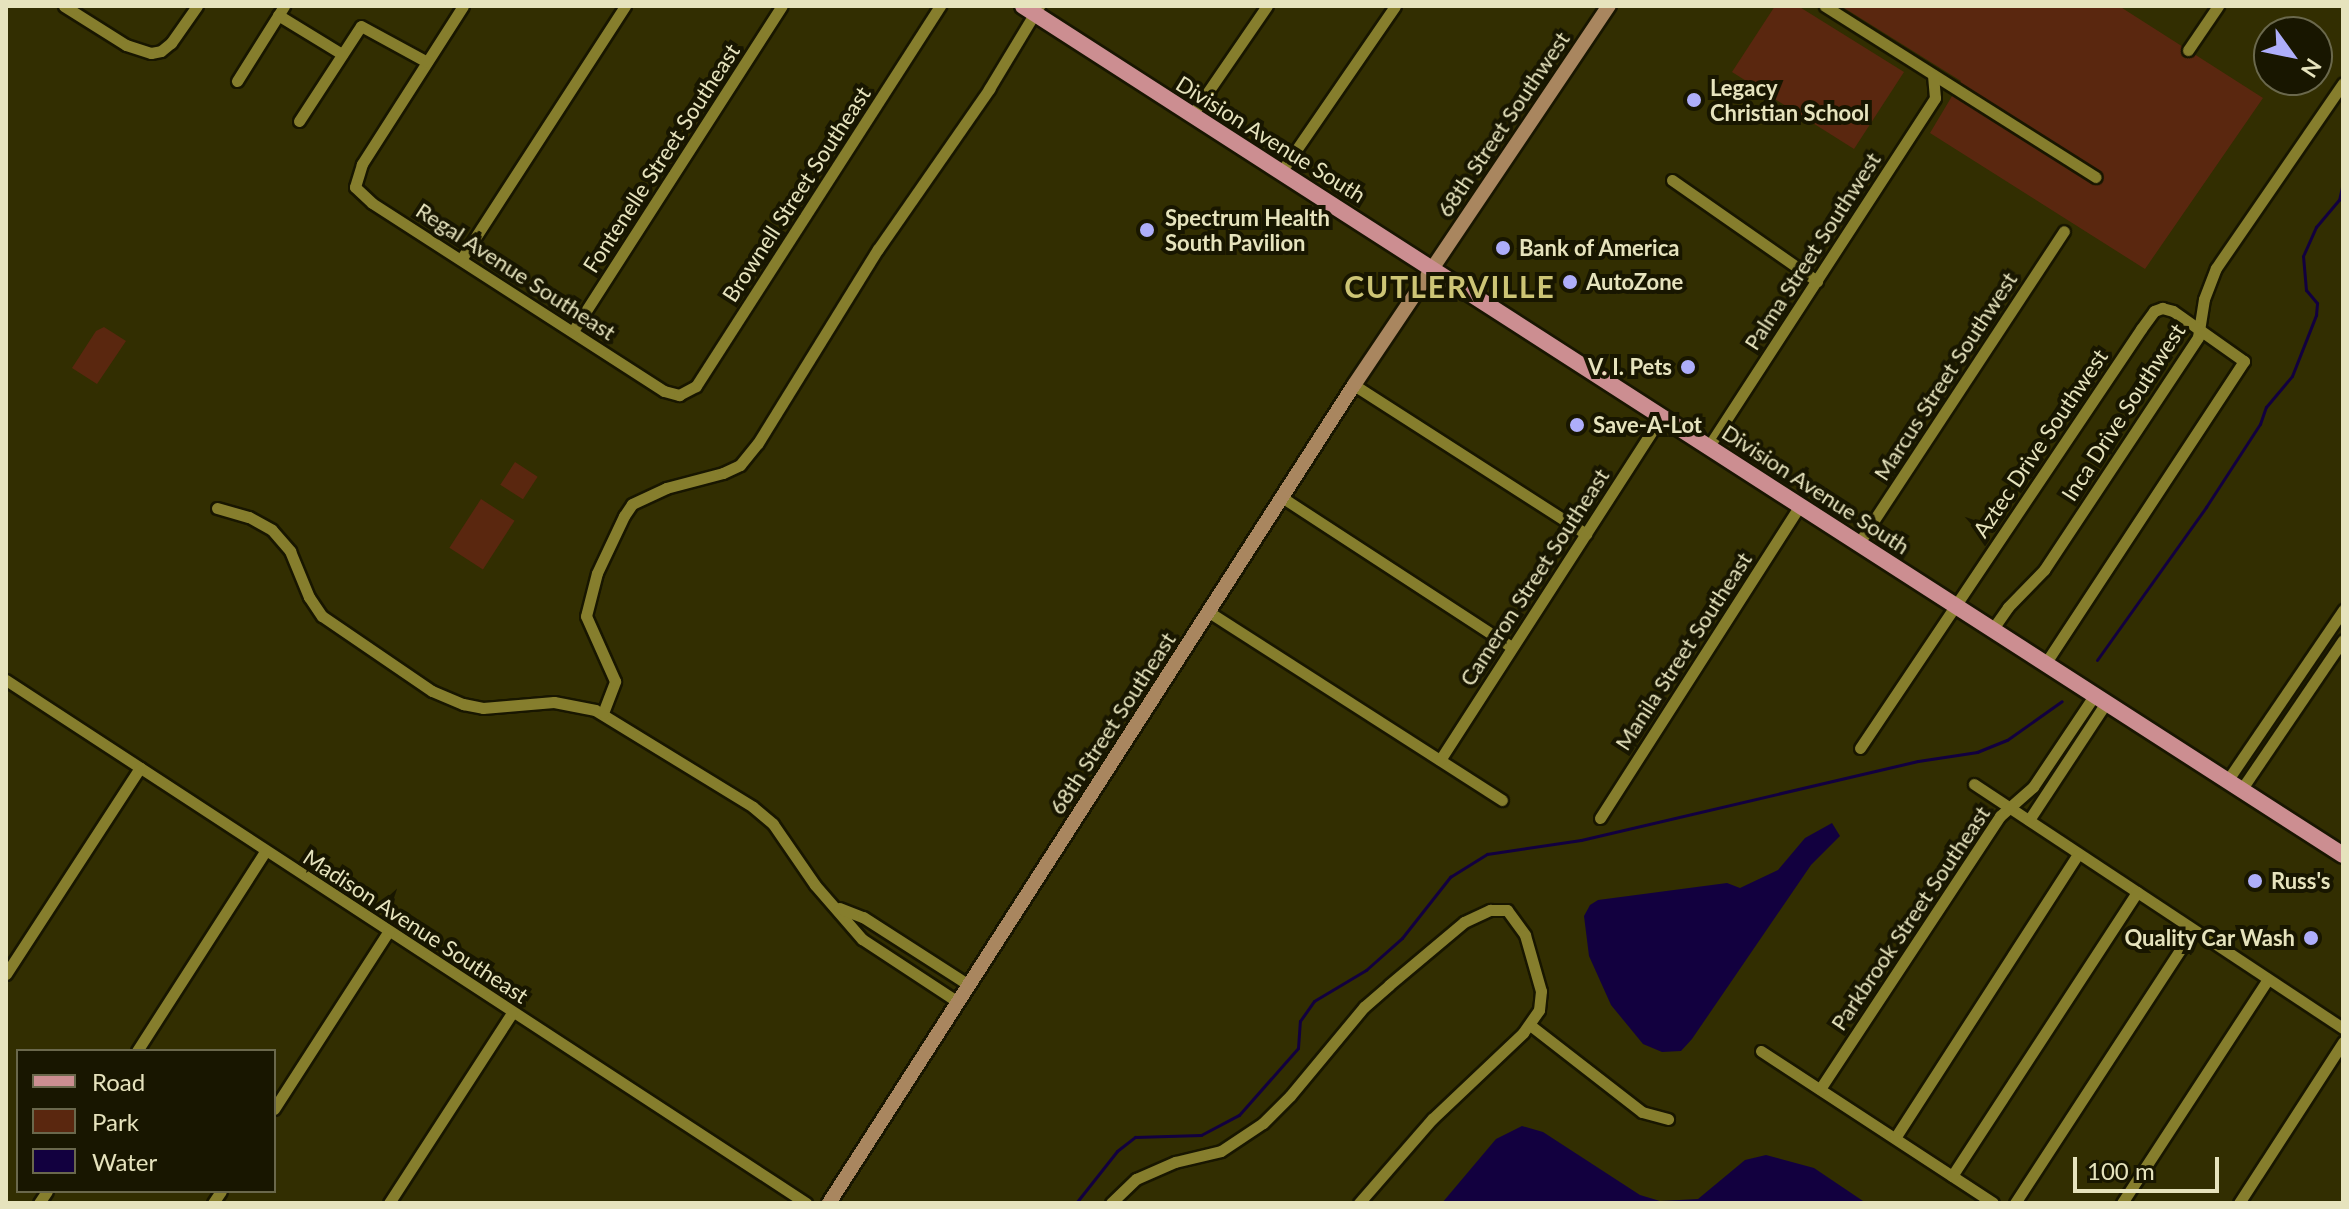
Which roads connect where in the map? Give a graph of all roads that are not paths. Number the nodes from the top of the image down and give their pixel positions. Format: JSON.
{"nodes":[{"id":1,"x":64,"y":6,"type":"edge"},
{"id":2,"x":197,"y":6,"type":"edge"},
{"id":3,"x":463,"y":6,"type":"edge"},
{"id":4,"x":625,"y":6,"type":"edge"},
{"id":5,"x":782,"y":6,"type":"edge"},
{"id":6,"x":940,"y":6,"type":"edge"},
{"id":7,"x":1267,"y":6,"type":"edge"},
{"id":8,"x":1395,"y":6,"type":"edge"},
{"id":9,"x":1609,"y":6,"type":"edge"},
{"id":10,"x":1825,"y":6,"type":"edge"},
{"id":11,"x":2218,"y":6,"type":"edge"},
{"id":12,"x":1032,"y":8,"type":"edge"},
{"id":13,"x":281,"y":10,"type":"edge"},
{"id":14,"x":2188,"y":50,"type":"dead end"},
{"id":15,"x":342,"y":54,"type":"junction"},
{"id":16,"x":427,"y":62,"type":"junction"},
{"id":17,"x":1933,"y":75,"type":"junction"},
{"id":18,"x":237,"y":81,"type":"dead end"},
{"id":19,"x":2343,"y":83,"type":"edge"},
{"id":20,"x":1192,"y":115,"type":"junction"},
{"id":21,"x":299,"y":121,"type":"dead end"},
{"id":22,"x":1281,"y":172,"type":"junction"},
{"id":23,"x":2096,"y":177,"type":"dead end"},
{"id":24,"x":1672,"y":180,"type":"dead end"},
{"id":25,"x":2064,"y":231,"type":"dead end"},
{"id":26,"x":462,"y":258,"type":"junction"},
{"id":27,"x":1432,"y":267,"type":"junction"},
{"id":28,"x":1817,"y":281,"type":"junction"},
{"id":29,"x":2201,"y":329,"type":"junction"},
{"id":30,"x":573,"y":331,"type":"junction"},
{"id":31,"x":1354,"y":385,"type":"junction"},
{"id":32,"x":679,"y":395,"type":"joint"},
{"id":33,"x":1662,"y":416,"type":"junction"},
{"id":34,"x":1709,"y":446,"type":"junction"},
{"id":35,"x":1283,"y":498,"type":"junction"},
{"id":36,"x":1800,"y":505,"type":"junction"},
{"id":37,"x":217,"y":508,"type":"dead end"},
{"id":38,"x":1586,"y":534,"type":"junction"},
{"id":39,"x":1859,"y":543,"type":"junction"},
{"id":40,"x":1955,"y":605,"type":"junction"},
{"id":41,"x":2343,"y":610,"type":"edge"},
{"id":42,"x":1209,"y":612,"type":"junction"},
{"id":43,"x":1992,"y":630,"type":"junction"},
{"id":44,"x":2343,"y":640,"type":"edge"},
{"id":45,"x":1512,"y":647,"type":"junction"},
{"id":46,"x":2045,"y":664,"type":"junction"},
{"id":47,"x":6,"y":680,"type":"edge"},
{"id":48,"x":2100,"y":700,"type":"junction"},
{"id":49,"x":603,"y":713,"type":"junction"},
{"id":50,"x":1860,"y":748,"type":"dead end"},
{"id":51,"x":1440,"y":760,"type":"junction"},
{"id":52,"x":140,"y":768,"type":"junction"},
{"id":53,"x":1974,"y":784,"type":"dead end"},
{"id":54,"x":2234,"y":785,"type":"junction"},
{"id":55,"x":1502,"y":800,"type":"dead end"},
{"id":56,"x":2009,"y":807,"type":"junction"},
{"id":57,"x":1600,"y":818,"type":"dead end"},
{"id":58,"x":2029,"y":820,"type":"junction"},
{"id":59,"x":265,"y":852,"type":"junction"},
{"id":60,"x":2078,"y":854,"type":"junction"},
{"id":61,"x":2343,"y":855,"type":"edge"},
{"id":62,"x":2137,"y":892,"type":"junction"},
{"id":63,"x":839,"y":908,"type":"junction"},
{"id":64,"x":2193,"y":930,"type":"junction"},
{"id":65,"x":388,"y":932,"type":"junction"},
{"id":66,"x":6,"y":974,"type":"edge"},
{"id":67,"x":2268,"y":979,"type":"junction"},
{"id":68,"x":969,"y":985,"type":"junction"},
{"id":69,"x":958,"y":1002,"type":"junction"},
{"id":70,"x":512,"y":1013,"type":"junction"},
{"id":71,"x":1530,"y":1025,"type":"junction"},
{"id":72,"x":2343,"y":1028,"type":"edge"},
{"id":73,"x":2343,"y":1042,"type":"edge"},
{"id":74,"x":138,"y":1049,"type":"edge"},
{"id":75,"x":1761,"y":1051,"type":"dead end"},
{"id":76,"x":1820,"y":1089,"type":"junction"},
{"id":77,"x":276,"y":1106,"type":"edge"},
{"id":78,"x":1668,"y":1119,"type":"dead end"},
{"id":79,"x":1895,"y":1138,"type":"junction"},
{"id":80,"x":1952,"y":1176,"type":"junction"},
{"id":81,"x":389,"y":1203,"type":"edge"},
{"id":82,"x":806,"y":1203,"type":"edge"},
{"id":83,"x":829,"y":1203,"type":"edge"},
{"id":84,"x":1111,"y":1203,"type":"edge"},
{"id":85,"x":1359,"y":1203,"type":"edge"},
{"id":86,"x":1993,"y":1203,"type":"edge"},
{"id":87,"x":2015,"y":1203,"type":"edge"},
{"id":88,"x":2122,"y":1203,"type":"edge"},
{"id":89,"x":2239,"y":1203,"type":"edge"}],
"edges":[{"from":1,"to":2,"type":"street"},
{"from":3,"to":16,"type":"street"},
{"from":4,"to":26,"type":"street"},
{"from":5,"to":30,"type":"street","name":"Fontenelle Street Southeast"},
{"from":6,"to":32,"type":"street","name":"Brownell Street Southeast"},
{"from":7,"to":20,"type":"street"},
{"from":8,"to":22,"type":"street"},
{"from":9,"to":27,"type":"main road","name":"68th Street Southwest"},
{"from":10,"to":17,"type":"street"},
{"from":11,"to":14,"type":"street"},
{"from":12,"to":20,"type":"main road","name":"Division Avenue South"},
{"from":12,"to":49,"type":"street"},
{"from":13,"to":15,"type":"street"},
{"from":13,"to":18,"type":"street"},
{"from":15,"to":16,"type":"street"},
{"from":15,"to":21,"type":"street"},
{"from":16,"to":26,"type":"street","name":"Regal Avenue Southeast"},
{"from":17,"to":23,"type":"street"},
{"from":17,"to":28,"type":"street","name":"Palma Street Southwest"},
{"from":19,"to":29,"type":"street","name":"Inca Drive Southwest"},
{"from":20,"to":22,"type":"main road","name":"Division Avenue South"},
{"from":22,"to":27,"type":"main road","name":"Division Avenue South"},
{"from":24,"to":28,"type":"street"},
{"from":25,"to":39,"type":"street","name":"Marcus Street Southwest"},
{"from":26,"to":30,"type":"street","name":"Regal Avenue Southeast"},
{"from":27,"to":31,"type":"main road","name":"68th Street Southeast"},
{"from":27,"to":33,"type":"main road","name":"Division Avenue South"},
{"from":28,"to":34,"type":"street","name":"Palma Street Southwest"},
{"from":29,"to":40,"type":"street","name":"Aztec Drive Southwest"},
{"from":29,"to":43,"type":"street","name":"Inca Drive Southwest"},
{"from":29,"to":46,"type":"street"},
{"from":30,"to":32,"type":"street","name":"Regal Avenue Southeast"},
{"from":31,"to":35,"type":"main road","name":"68th Street Southeast"},
{"from":31,"to":38,"type":"street"},
{"from":33,"to":34,"type":"main road","name":"Division Avenue South"},
{"from":33,"to":38,"type":"street","name":"Cameron Street Southeast"},
{"from":34,"to":36,"type":"main road","name":"Division Avenue South"},
{"from":35,"to":42,"type":"main road","name":"68th Street Southeast"},
{"from":35,"to":45,"type":"street"},
{"from":36,"to":39,"type":"main road","name":"Division Avenue South"},
{"from":36,"to":57,"type":"street","name":"Manila Street Southeast"},
{"from":37,"to":49,"type":"street"},
{"from":38,"to":45,"type":"street","name":"Cameron Street Southeast"},
{"from":39,"to":40,"type":"main road","name":"Division Avenue South"},
{"from":40,"to":43,"type":"main road","name":"Division Avenue South"},
{"from":40,"to":50,"type":"street","name":"Aztec Drive Southwest"},
{"from":41,"to":54,"type":"street"},
{"from":42,"to":51,"type":"street"},
{"from":42,"to":68,"type":"main road","name":"68th Street Southeast"},
{"from":43,"to":46,"type":"main road","name":"Division Avenue South"},
{"from":44,"to":54,"type":"street"},
{"from":45,"to":51,"type":"street","name":"Cameron Street Southeast"},
{"from":46,"to":48,"type":"main road","name":"Division Avenue South"},
{"from":47,"to":52,"type":"street","name":"Madison Avenue Southeast"},
{"from":48,"to":54,"type":"main road","name":"Division Avenue South"},
{"from":48,"to":56,"type":"street","name":"Parkbrook Street Southeast"},
{"from":48,"to":58,"type":"street"},
{"from":49,"to":63,"type":"street"},
{"from":51,"to":55,"type":"street"},
{"from":52,"to":59,"type":"street","name":"Madison Avenue Southeast"},
{"from":52,"to":66,"type":"street"},
{"from":53,"to":56,"type":"street"},
{"from":54,"to":61,"type":"main road","name":"Division Avenue South"},
{"from":56,"to":58,"type":"street"},
{"from":56,"to":76,"type":"street","name":"Parkbrook Street Southeast"},
{"from":58,"to":60,"type":"street"},
{"from":59,"to":65,"type":"street","name":"Madison Avenue Southeast"},
{"from":59,"to":74,"type":"street"},
{"from":60,"to":62,"type":"street"},
{"from":60,"to":79,"type":"street"},
{"from":62,"to":64,"type":"street"},
{"from":62,"to":80,"type":"street"},
{"from":63,"to":68,"type":"street"},
{"from":63,"to":69,"type":"street"},
{"from":64,"to":67,"type":"street"},
{"from":64,"to":87,"type":"street"},
{"from":65,"to":70,"type":"street","name":"Madison Avenue Southeast"},
{"from":65,"to":77,"type":"street"},
{"from":67,"to":72,"type":"street"},
{"from":67,"to":88,"type":"street"},
{"from":68,"to":69,"type":"main road","name":"68th Street Southeast"},
{"from":69,"to":83,"type":"main road","name":"68th Street Southeast"},
{"from":70,"to":81,"type":"street"},
{"from":70,"to":82,"type":"street","name":"Madison Avenue Southeast"},
{"from":71,"to":78,"type":"street"},
{"from":71,"to":84,"type":"street"},
{"from":71,"to":85,"type":"street"},
{"from":73,"to":89,"type":"street"},
{"from":75,"to":76,"type":"street"},
{"from":76,"to":79,"type":"street"},
{"from":79,"to":80,"type":"street"},
{"from":80,"to":86,"type":"street"}]}
